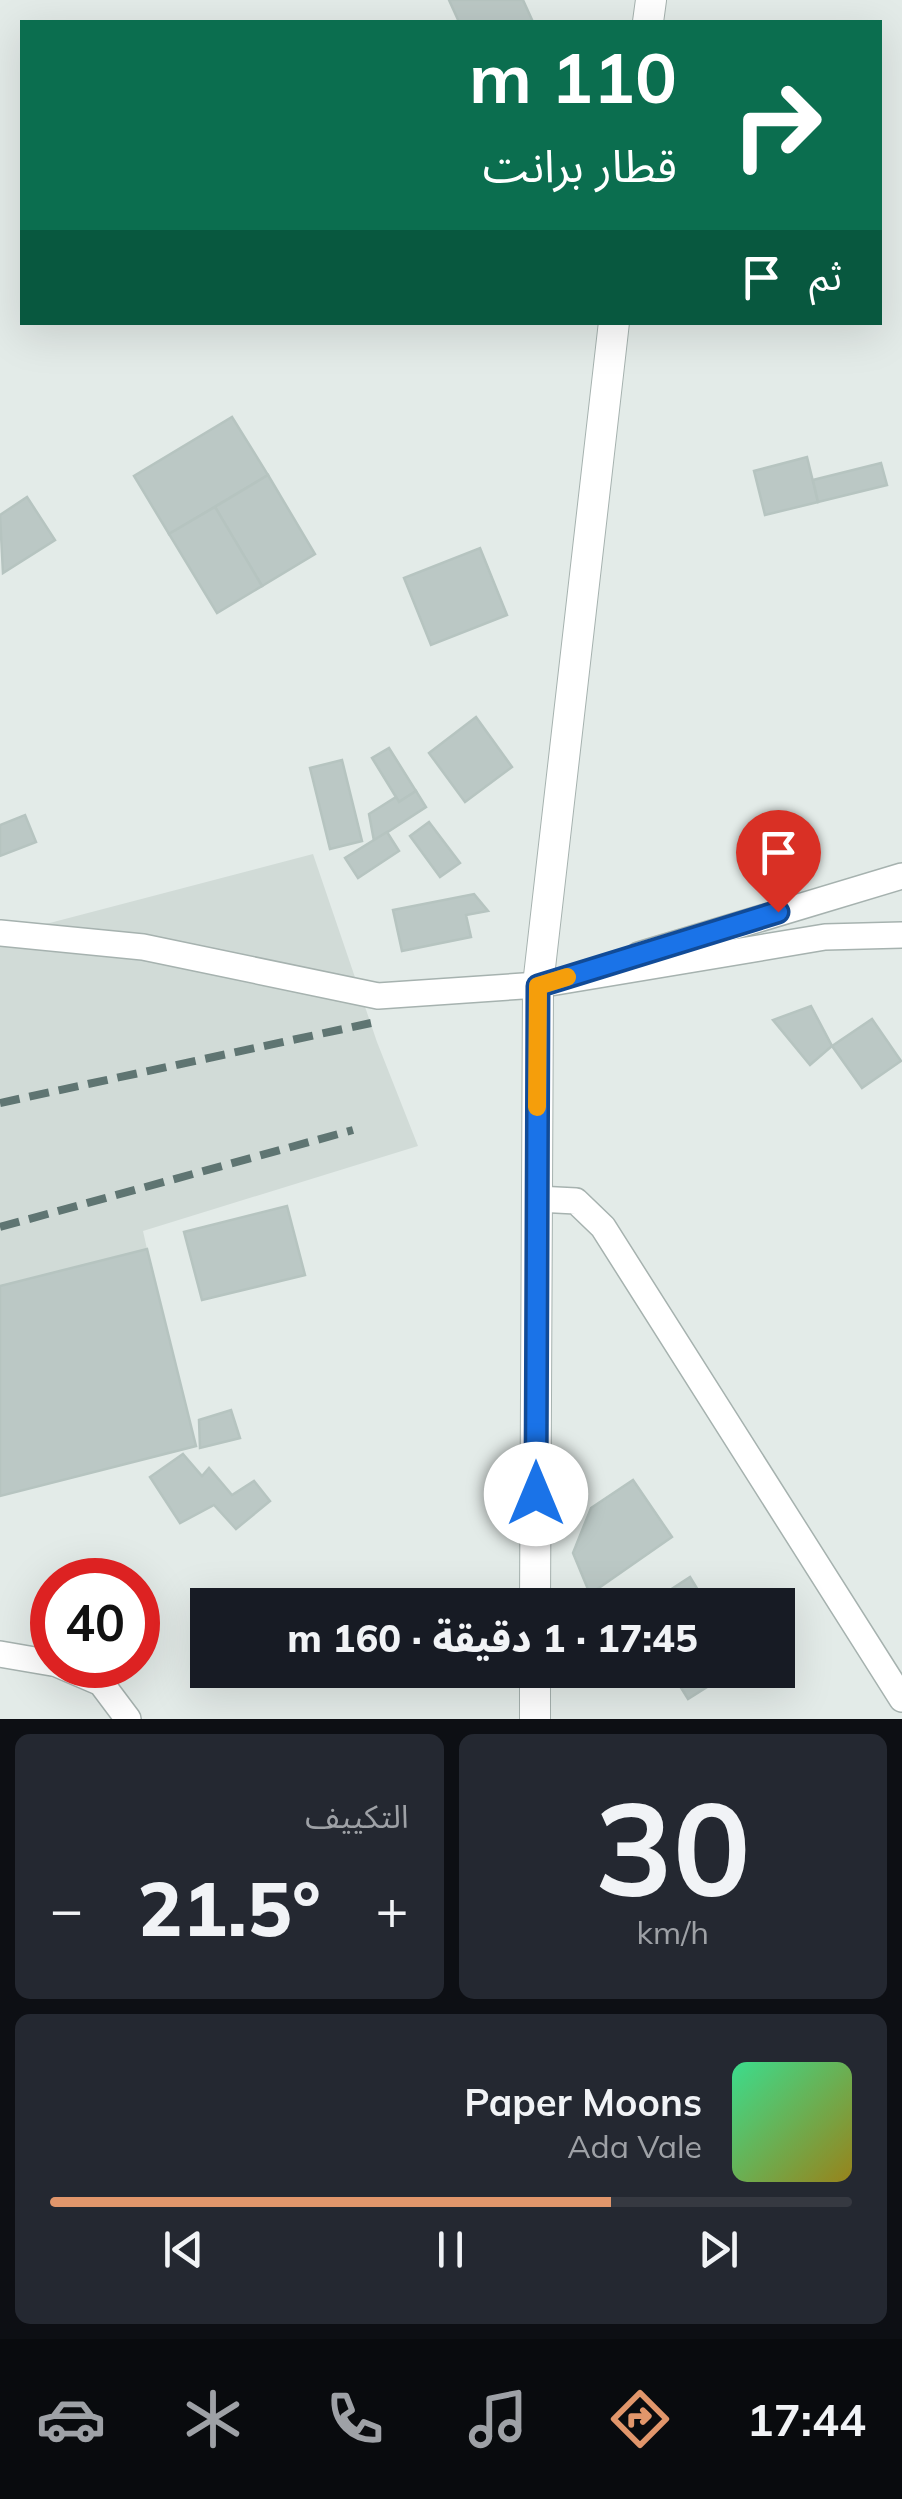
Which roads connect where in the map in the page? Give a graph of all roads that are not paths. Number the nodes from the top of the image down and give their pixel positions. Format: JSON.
{"nodes":[{"id":1,"x":614,"y":325,"type":"edge"},
{"id":2,"x":902,"y":876,"type":"edge"},
{"id":3,"x":0,"y":933,"type":"edge"},
{"id":4,"x":902,"y":934,"type":"edge"},
{"id":5,"x":538,"y":986,"type":"junction"},
{"id":6,"x":537,"y":1199,"type":"junction"},
{"id":7,"x":535,"y":1588,"type":"edge"},
{"id":8,"x":0,"y":1654,"type":"edge"},
{"id":9,"x":30,"y":1659,"type":"edge"},
{"id":10,"x":104,"y":1688,"type":"edge"},
{"id":11,"x":535,"y":1688,"type":"edge"},
{"id":12,"x":902,"y":1698,"type":"edge"},
{"id":13,"x":128,"y":1719,"type":"edge"},
{"id":14,"x":535,"y":1719,"type":"edge"}],
"edges":[{"from":1,"to":5,"type":"street"},
{"from":2,"to":5,"type":"street"},
{"from":3,"to":5,"type":"street"},
{"from":4,"to":5,"type":"street"},
{"from":5,"to":6,"type":"street"},
{"from":6,"to":7,"type":"street"},
{"from":6,"to":12,"type":"street"},
{"from":8,"to":9,"type":"street"},
{"from":10,"to":13,"type":"street"},
{"from":11,"to":14,"type":"street"}]}
